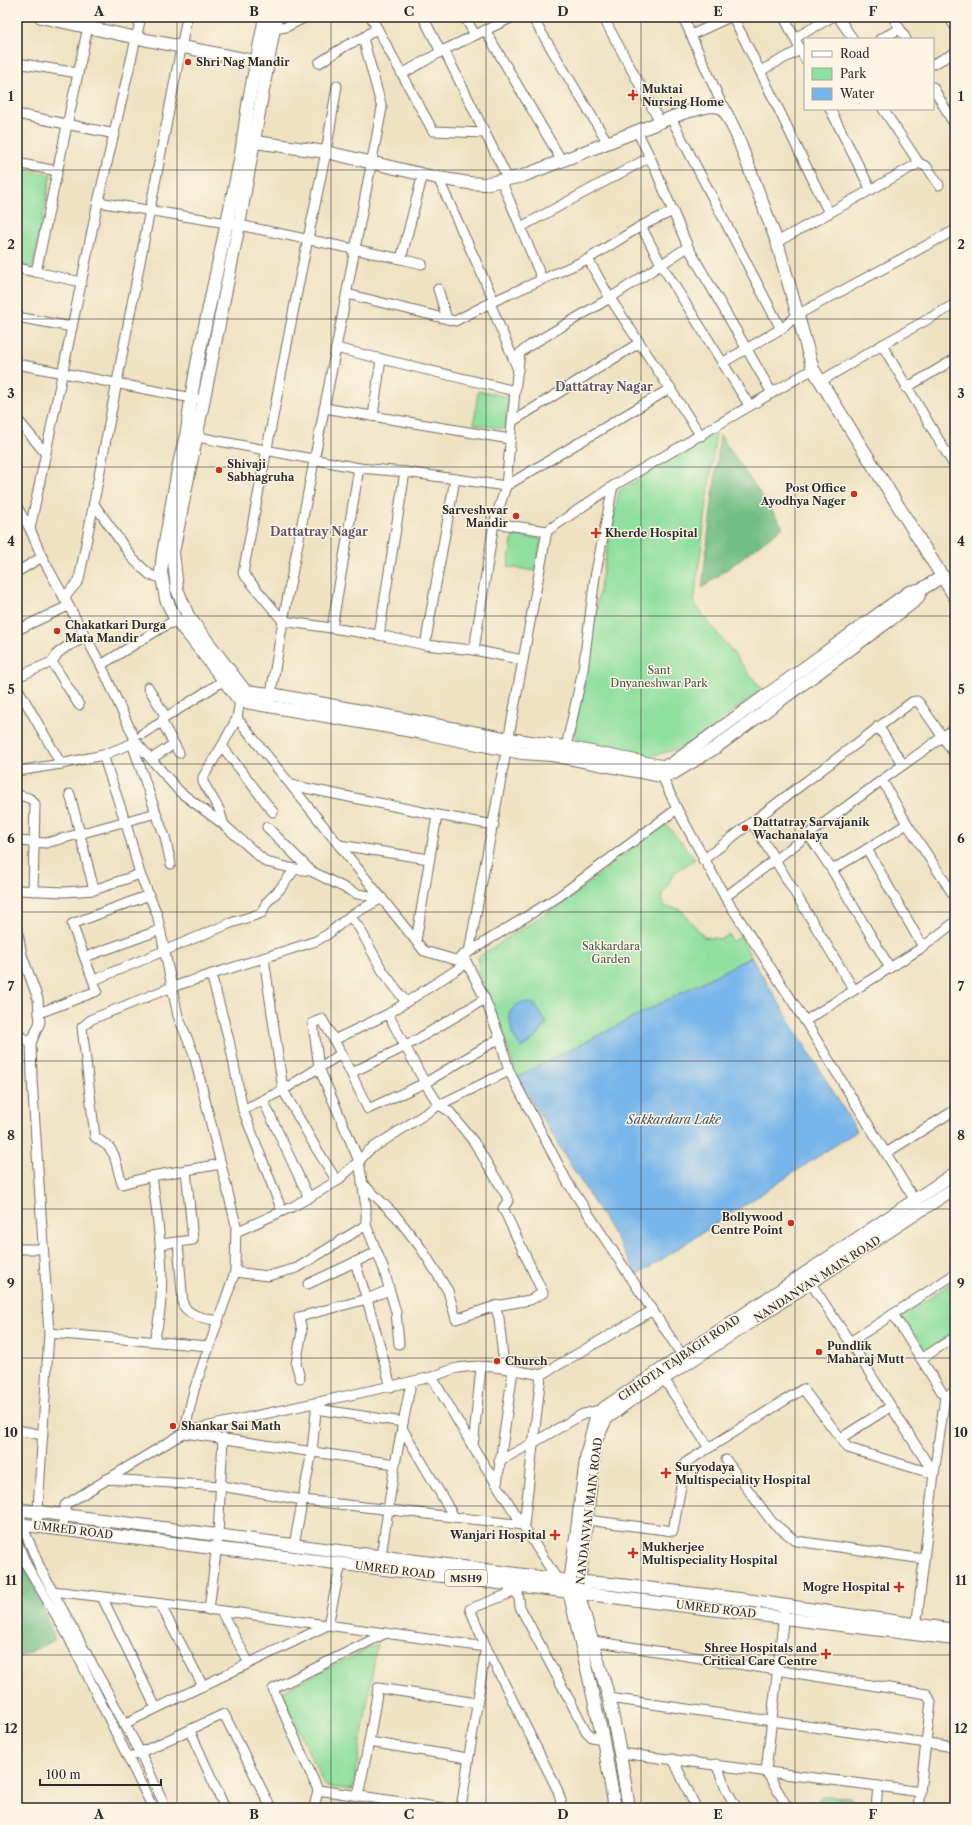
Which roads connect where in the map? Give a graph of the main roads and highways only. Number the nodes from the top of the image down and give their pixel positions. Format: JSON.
{"nodes":[{"id":1,"x":41,"y":17,"type":"edge"},
{"id":2,"x":265,"y":17,"type":"edge"},
{"id":3,"x":276,"y":17,"type":"edge"},
{"id":4,"x":89,"y":22,"type":"edge"},
{"id":5,"x":262,"y":62,"type":"junction"},
{"id":6,"x":249,"y":141,"type":"junction"},
{"id":7,"x":949,"y":581,"type":"edge"},
{"id":8,"x":955,"y":597,"type":"edge"},
{"id":9,"x":242,"y":696,"type":"junction"},
{"id":10,"x":508,"y":744,"type":"junction"},
{"id":11,"x":606,"y":761,"type":"junction"},
{"id":12,"x":955,"y":1173,"type":"edge"},
{"id":13,"x":955,"y":1188,"type":"edge"},
{"id":14,"x":808,"y":1278,"type":"junction"},
{"id":15,"x":685,"y":1360,"type":"junction"},
{"id":16,"x":18,"y":1510,"type":"edge"},
{"id":17,"x":112,"y":1521,"type":"junction"},
{"id":18,"x":20,"y":1524,"type":"edge"},
{"id":19,"x":110,"y":1535,"type":"junction"},
{"id":20,"x":517,"y":1583,"type":"junction"},
{"id":21,"x":574,"y":1587,"type":"junction"},
{"id":22,"x":916,"y":1630,"type":"junction"},
{"id":23,"x":953,"y":1637,"type":"edge"},
{"id":24,"x":615,"y":1808,"type":"edge"},
{"id":25,"x":629,"y":1808,"type":"edge"}],
"edges":[{"from":1,"to":4,"type":"main road"},
{"from":2,"to":5,"type":"main road"},
{"from":3,"to":5,"type":"main road"},
{"from":4,"to":5,"type":"main road"},
{"from":5,"to":6,"type":"main road"},
{"from":6,"to":7,"type":"main road"},
{"from":6,"to":9,"type":"main road"},
{"from":6,"to":9,"type":"main road"},
{"from":7,"to":8,"type":"main road"},
{"from":7,"to":11,"type":"main road"},
{"from":9,"to":10,"type":"main road"},
{"from":9,"to":10,"type":"main road"},
{"from":10,"to":11,"type":"main road"},
{"from":10,"to":11,"type":"main road"},
{"from":12,"to":14,"type":"main road","name":"CHHOTA TAJBAGH ROAD"},
{"from":13,"to":14,"type":"main road","name":"NANDANVAN MAIN ROAD"},
{"from":14,"to":15,"type":"main road","name":"CHHOTA TAJBAGH ROAD"},
{"from":15,"to":21,"type":"main road","name":"NANDANVAN MAIN ROAD"},
{"from":15,"to":21,"type":"main road","name":"CHHOTA TAJBAGH ROAD"},
{"from":16,"to":17,"type":"main road"},
{"from":17,"to":19,"type":"main road"},
{"from":17,"to":20,"type":"main road"},
{"from":18,"to":19,"type":"main road","name":"UMRED ROAD","number":"MSH9"},
{"from":19,"to":20,"type":"main road","name":"UMRED ROAD","number":"MSH9"},
{"from":20,"to":21,"type":"main road","name":"UMRED ROAD","number":"MSH9"},
{"from":21,"to":22,"type":"main road","name":"UMRED ROAD","number":"MSH9"},
{"from":21,"to":24,"type":"main road"},
{"from":21,"to":25,"type":"main road","name":"NANDANVAN MAIN ROAD"},
{"from":22,"to":23,"type":"main road"},
{"from":22,"to":23,"type":"main road"}]}
